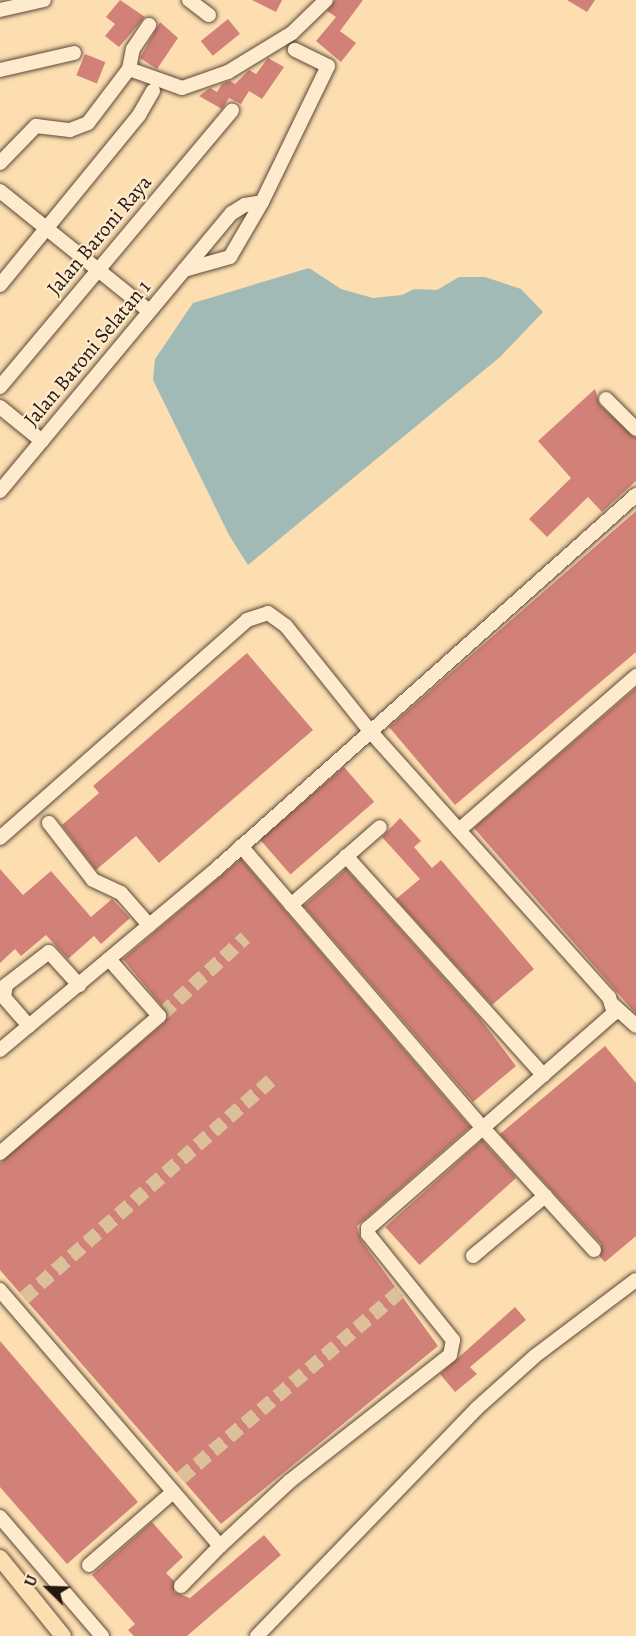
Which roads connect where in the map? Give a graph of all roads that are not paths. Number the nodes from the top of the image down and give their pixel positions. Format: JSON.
{"nodes":[{"id":1,"x":44,"y":0,"type":"edge"},
{"id":2,"x":189,"y":0,"type":"edge"},
{"id":3,"x":326,"y":0,"type":"edge"},
{"id":4,"x":0,"y":10,"type":"edge"},
{"id":5,"x":208,"y":15,"type":"dead end"},
{"id":6,"x":149,"y":25,"type":"dead end"},
{"id":7,"x":295,"y":50,"type":"dead end"},
{"id":8,"x":74,"y":53,"type":"dead end"},
{"id":9,"x":129,"y":69,"type":"junction"},
{"id":10,"x":0,"y":70,"type":"edge"},
{"id":11,"x":153,"y":90,"type":"dead end"},
{"id":12,"x":232,"y":111,"type":"dead end"},
{"id":13,"x":0,"y":163,"type":"edge"},
{"id":14,"x":0,"y":191,"type":"edge"},
{"id":15,"x":262,"y":202,"type":"junction"},
{"id":16,"x":46,"y":228,"type":"junction"},
{"id":17,"x":97,"y":269,"type":"junction"},
{"id":18,"x":183,"y":270,"type":"junction"},
{"id":19,"x":0,"y":285,"type":"edge"},
{"id":20,"x":149,"y":311,"type":"junction"},
{"id":21,"x":0,"y":387,"type":"edge"},
{"id":22,"x":606,"y":399,"type":"dead end"},
{"id":23,"x":0,"y":407,"type":"edge"},
{"id":24,"x":636,"y":429,"type":"edge"},
{"id":25,"x":42,"y":441,"type":"junction"},
{"id":26,"x":0,"y":491,"type":"edge"},
{"id":27,"x":636,"y":495,"type":"edge"},
{"id":28,"x":636,"y":676,"type":"edge"},
{"id":29,"x":370,"y":731,"type":"junction"},
{"id":30,"x":49,"y":824,"type":"dead end"},
{"id":31,"x":380,"y":826,"type":"dead end"},
{"id":32,"x":459,"y":830,"type":"junction"},
{"id":33,"x":0,"y":838,"type":"edge"},
{"id":34,"x":241,"y":846,"type":"junction"},
{"id":35,"x":346,"y":856,"type":"junction"},
{"id":36,"x":291,"y":905,"type":"junction"},
{"id":37,"x":149,"y":925,"type":"junction"},
{"id":38,"x":109,"y":959,"type":"junction"},
{"id":39,"x":79,"y":985,"type":"junction"},
{"id":40,"x":614,"y":1005,"type":"junction"},
{"id":41,"x":29,"y":1026,"type":"junction"},
{"id":42,"x":636,"y":1026,"type":"edge"},
{"id":43,"x":0,"y":1050,"type":"edge"},
{"id":44,"x":543,"y":1075,"type":"junction"},
{"id":45,"x":483,"y":1128,"type":"junction"},
{"id":46,"x":0,"y":1153,"type":"edge"},
{"id":47,"x":545,"y":1196,"type":"junction"},
{"id":48,"x":594,"y":1250,"type":"dead end"},
{"id":49,"x":473,"y":1256,"type":"dead end"},
{"id":50,"x":636,"y":1280,"type":"edge"},
{"id":51,"x":0,"y":1290,"type":"edge"},
{"id":52,"x":181,"y":1478,"type":"tunnel mouth"},
{"id":53,"x":171,"y":1490,"type":"junction"},
{"id":54,"x":0,"y":1517,"type":"edge"},
{"id":55,"x":220,"y":1546,"type":"junction"},
{"id":56,"x":0,"y":1558,"type":"edge"},
{"id":57,"x":89,"y":1565,"type":"dead end"},
{"id":58,"x":181,"y":1586,"type":"dead end"},
{"id":59,"x":60,"y":1635,"type":"edge"},
{"id":60,"x":102,"y":1636,"type":"edge"},
{"id":61,"x":257,"y":1636,"type":"edge"}],
"edges":[{"from":1,"to":4,"type":"street"},
{"from":2,"to":5,"type":"street"},
{"from":3,"to":9,"type":"street"},
{"from":6,"to":9,"type":"street"},
{"from":7,"to":15,"type":"street"},
{"from":8,"to":10,"type":"street"},
{"from":9,"to":13,"type":"street"},
{"from":11,"to":16,"type":"street"},
{"from":12,"to":17,"type":"street","name":"Jalan Baroni Raya"},
{"from":14,"to":16,"type":"street"},
{"from":15,"to":18,"type":"street","name":"Jalan Baroni Selatan 1"},
{"from":15,"to":18,"type":"street"},
{"from":16,"to":17,"type":"street"},
{"from":16,"to":19,"type":"street"},
{"from":17,"to":20,"type":"street"},
{"from":17,"to":21,"type":"street","name":"Jalan Baroni Raya"},
{"from":18,"to":20,"type":"street","name":"Jalan Baroni Selatan 1"},
{"from":20,"to":25,"type":"street","name":"Jalan Baroni Selatan 1"},
{"from":22,"to":24,"type":"street"},
{"from":23,"to":25,"type":"street"},
{"from":25,"to":26,"type":"street","name":"Jalan Baroni Selatan 1"},
{"from":27,"to":29,"type":"street"},
{"from":28,"to":32,"type":"street"},
{"from":29,"to":32,"type":"street"},
{"from":29,"to":33,"type":"street"},
{"from":29,"to":34,"type":"street"},
{"from":30,"to":37,"type":"street"},
{"from":31,"to":35,"type":"street"},
{"from":32,"to":40,"type":"street"},
{"from":34,"to":36,"type":"street"},
{"from":34,"to":37,"type":"street"},
{"from":35,"to":36,"type":"street"},
{"from":35,"to":44,"type":"street"},
{"from":36,"to":45,"type":"street"},
{"from":37,"to":38,"type":"street"},
{"from":38,"to":39,"type":"street"},
{"from":38,"to":46,"type":"street"},
{"from":39,"to":41,"type":"street"},
{"from":39,"to":41,"type":"street"},
{"from":40,"to":42,"type":"street"},
{"from":40,"to":44,"type":"street"},
{"from":41,"to":43,"type":"street"},
{"from":44,"to":45,"type":"street"},
{"from":45,"to":47,"type":"street"},
{"from":45,"to":55,"type":"street"},
{"from":47,"to":48,"type":"street"},
{"from":47,"to":49,"type":"street"},
{"from":50,"to":61,"type":"street"},
{"from":51,"to":53,"type":"street"},
{"from":52,"to":53,"type":"street"},
{"from":53,"to":55,"type":"street"},
{"from":53,"to":57,"type":"street"},
{"from":54,"to":60,"type":"street"},
{"from":55,"to":58,"type":"street"},
{"from":56,"to":59,"type":"main road"}]}
